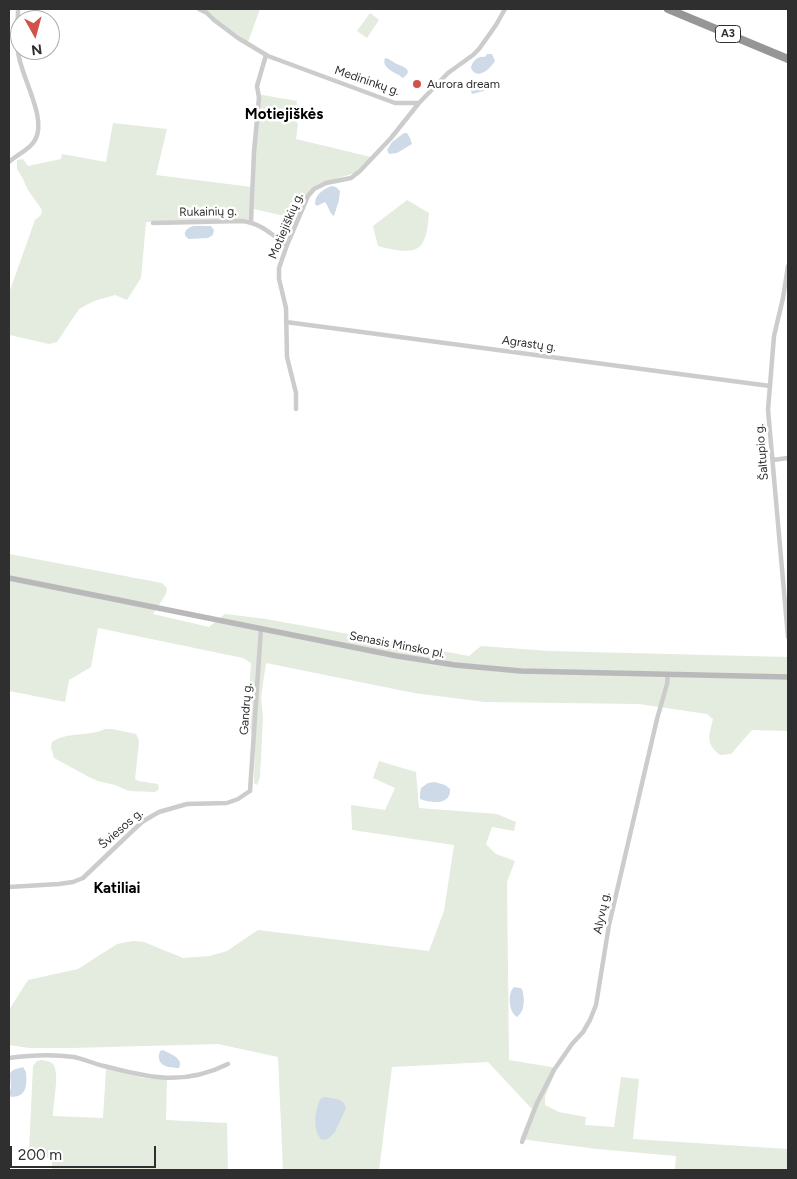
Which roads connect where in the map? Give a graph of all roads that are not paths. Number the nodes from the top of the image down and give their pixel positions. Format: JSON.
{"nodes":[{"id":1,"x":18,"y":9,"type":"edge"},
{"id":2,"x":199,"y":9,"type":"edge"},
{"id":3,"x":505,"y":9,"type":"edge"},
{"id":4,"x":668,"y":9,"type":"edge"},
{"id":5,"x":266,"y":56,"type":"junction"},
{"id":6,"x":788,"y":59,"type":"edge"},
{"id":7,"x":419,"y":103,"type":"junction"},
{"id":8,"x":9,"y":162,"type":"edge"},
{"id":9,"x":251,"y":222,"type":"junction"},
{"id":10,"x":153,"y":223,"type":"dead end"},
{"id":11,"x":287,"y":246,"type":"junction"},
{"id":12,"x":788,"y":266,"type":"edge"},
{"id":13,"x":286,"y":322,"type":"junction"},
{"id":14,"x":770,"y":386,"type":"junction"},
{"id":15,"x":296,"y":409,"type":"dead end"},
{"id":16,"x":788,"y":458,"type":"edge"},
{"id":17,"x":773,"y":460,"type":"junction"},
{"id":18,"x":9,"y":578,"type":"edge"},
{"id":19,"x":261,"y":628,"type":"junction"},
{"id":20,"x":788,"y":637,"type":"edge"},
{"id":21,"x":668,"y":674,"type":"junction"},
{"id":22,"x":788,"y":677,"type":"edge"},
{"id":23,"x":250,"y":791,"type":"joint"},
{"id":24,"x":9,"y":886,"type":"edge"},
{"id":25,"x":9,"y":1058,"type":"edge"},
{"id":26,"x":228,"y":1064,"type":"dead end"},
{"id":27,"x":522,"y":1142,"type":"dead end"}],
"edges":[{"from":1,"to":8,"type":"street"},
{"from":2,"to":5,"type":"street","name":"Medininkų g."},
{"from":3,"to":7,"type":"street"},
{"from":4,"to":6,"type":"highway","number":"A3"},
{"from":5,"to":7,"type":"street","name":"Medininkų g."},
{"from":5,"to":9,"type":"street"},
{"from":7,"to":11,"type":"street","name":"Motiejiškių g."},
{"from":9,"to":10,"type":"street","name":"Rukainių g."},
{"from":9,"to":11,"type":"street","name":"Rukainių g."},
{"from":11,"to":13,"type":"street","name":"Motiejiškių g."},
{"from":12,"to":14,"type":"street","name":"Šaltupio g."},
{"from":13,"to":14,"type":"street","name":"Agrastų g."},
{"from":13,"to":15,"type":"street","name":"Motiejiškių g."},
{"from":14,"to":17,"type":"street","name":"Šaltupio g."},
{"from":16,"to":17,"type":"street"},
{"from":17,"to":20,"type":"street","name":"Šaltupio g."},
{"from":18,"to":19,"type":"main road","name":"Senasis Minsko pl."},
{"from":19,"to":21,"type":"main road","name":"Senasis Minsko pl."},
{"from":19,"to":23,"type":"street","name":"Gandrų g."},
{"from":21,"to":22,"type":"main road","name":"Senasis Minsko pl."},
{"from":21,"to":27,"type":"street","name":"Alyvų g."},
{"from":23,"to":24,"type":"street","name":"Šviesos g."},
{"from":25,"to":26,"type":"street"}]}
